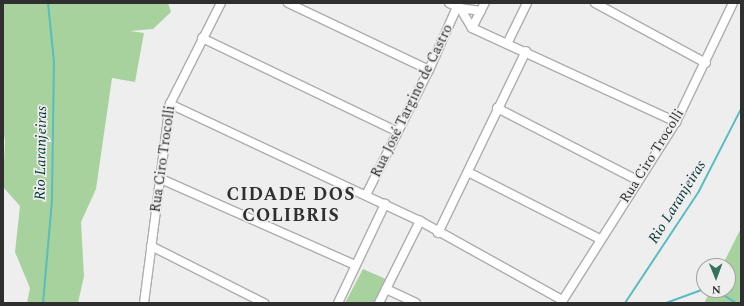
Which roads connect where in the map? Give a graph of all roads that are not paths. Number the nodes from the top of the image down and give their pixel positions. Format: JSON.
{"nodes":[{"id":1,"x":221,"y":3,"type":"edge"},
{"id":2,"x":288,"y":3,"type":"edge"},
{"id":3,"x":485,"y":3,"type":"edge"},
{"id":4,"x":527,"y":3,"type":"edge"},
{"id":5,"x":595,"y":3,"type":"edge"},
{"id":6,"x":733,"y":3,"type":"edge"},
{"id":7,"x":455,"y":6,"type":"edge"},
{"id":8,"x":481,"y":11,"type":"junction"},
{"id":9,"x":472,"y":28,"type":"junction"},
{"id":10,"x":202,"y":38,"type":"junction"},
{"id":11,"x":507,"y":44,"type":"junction"},
{"id":12,"x":526,"y":51,"type":"junction"},
{"id":13,"x":706,"y":63,"type":"junction"},
{"id":14,"x":429,"y":70,"type":"junction"},
{"id":15,"x":170,"y":104,"type":"junction"},
{"id":16,"x":497,"y":108,"type":"junction"},
{"id":17,"x":676,"y":122,"type":"junction"},
{"id":18,"x":398,"y":132,"type":"junction"},
{"id":19,"x":468,"y":172,"type":"junction"},
{"id":20,"x":160,"y":179,"type":"junction"},
{"id":21,"x":637,"y":180,"type":"junction"},
{"id":22,"x":366,"y":195,"type":"junction"},
{"id":23,"x":385,"y":204,"type":"junction"},
{"id":24,"x":420,"y":222,"type":"junction"},
{"id":25,"x":438,"y":233,"type":"junction"},
{"id":26,"x":600,"y":239,"type":"junction"},
{"id":27,"x":151,"y":246,"type":"junction"},
{"id":28,"x":355,"y":264,"type":"junction"},
{"id":29,"x":386,"y":289,"type":"junction"},
{"id":30,"x":562,"y":301,"type":"edge"},
{"id":31,"x":144,"y":303,"type":"edge"},
{"id":32,"x":264,"y":303,"type":"edge"},
{"id":33,"x":338,"y":303,"type":"edge"},
{"id":34,"x":379,"y":303,"type":"edge"},
{"id":35,"x":416,"y":303,"type":"edge"}],
"edges":[{"from":1,"to":10,"type":"street","name":"Rua Ciro Trocolli"},
{"from":2,"to":14,"type":"street"},
{"from":3,"to":8,"type":"street","name":"Rua José Targino de Castro"},
{"from":4,"to":11,"type":"street"},
{"from":5,"to":13,"type":"street"},
{"from":6,"to":13,"type":"street","name":"Rua Ciro Trocolli"},
{"from":7,"to":8,"type":"street"},
{"from":7,"to":9,"type":"street"},
{"from":7,"to":14,"type":"street","name":"Rua José Targino de Castro"},
{"from":8,"to":9,"type":"street","name":"Rua José Targino de Castro"},
{"from":9,"to":11,"type":"street"},
{"from":10,"to":15,"type":"street","name":"Rua Ciro Trocolli"},
{"from":10,"to":18,"type":"street"},
{"from":11,"to":12,"type":"street"},
{"from":12,"to":16,"type":"street"},
{"from":12,"to":17,"type":"street"},
{"from":13,"to":17,"type":"street","name":"Rua Ciro Trocolli"},
{"from":14,"to":18,"type":"street","name":"Rua José Targino de Castro"},
{"from":15,"to":20,"type":"street","name":"Rua Ciro Trocolli"},
{"from":15,"to":22,"type":"street"},
{"from":16,"to":19,"type":"street"},
{"from":16,"to":21,"type":"street"},
{"from":17,"to":21,"type":"street","name":"Rua Ciro Trocolli"},
{"from":18,"to":22,"type":"street","name":"Rua José Targino de Castro"},
{"from":19,"to":25,"type":"street"},
{"from":19,"to":26,"type":"street"},
{"from":20,"to":27,"type":"street","name":"Rua Ciro Trocolli"},
{"from":20,"to":28,"type":"street"},
{"from":21,"to":26,"type":"street","name":"Rua Ciro Trocolli"},
{"from":22,"to":23,"type":"street"},
{"from":23,"to":24,"type":"street"},
{"from":23,"to":28,"type":"street"},
{"from":24,"to":25,"type":"street"},
{"from":24,"to":29,"type":"street"},
{"from":25,"to":30,"type":"street"},
{"from":26,"to":30,"type":"street","name":"Rua Ciro Trocolli"},
{"from":27,"to":31,"type":"street","name":"Rua Ciro Trocolli"},
{"from":27,"to":32,"type":"street"},
{"from":28,"to":33,"type":"street"},
{"from":29,"to":34,"type":"street"},
{"from":29,"to":35,"type":"street"}]}
